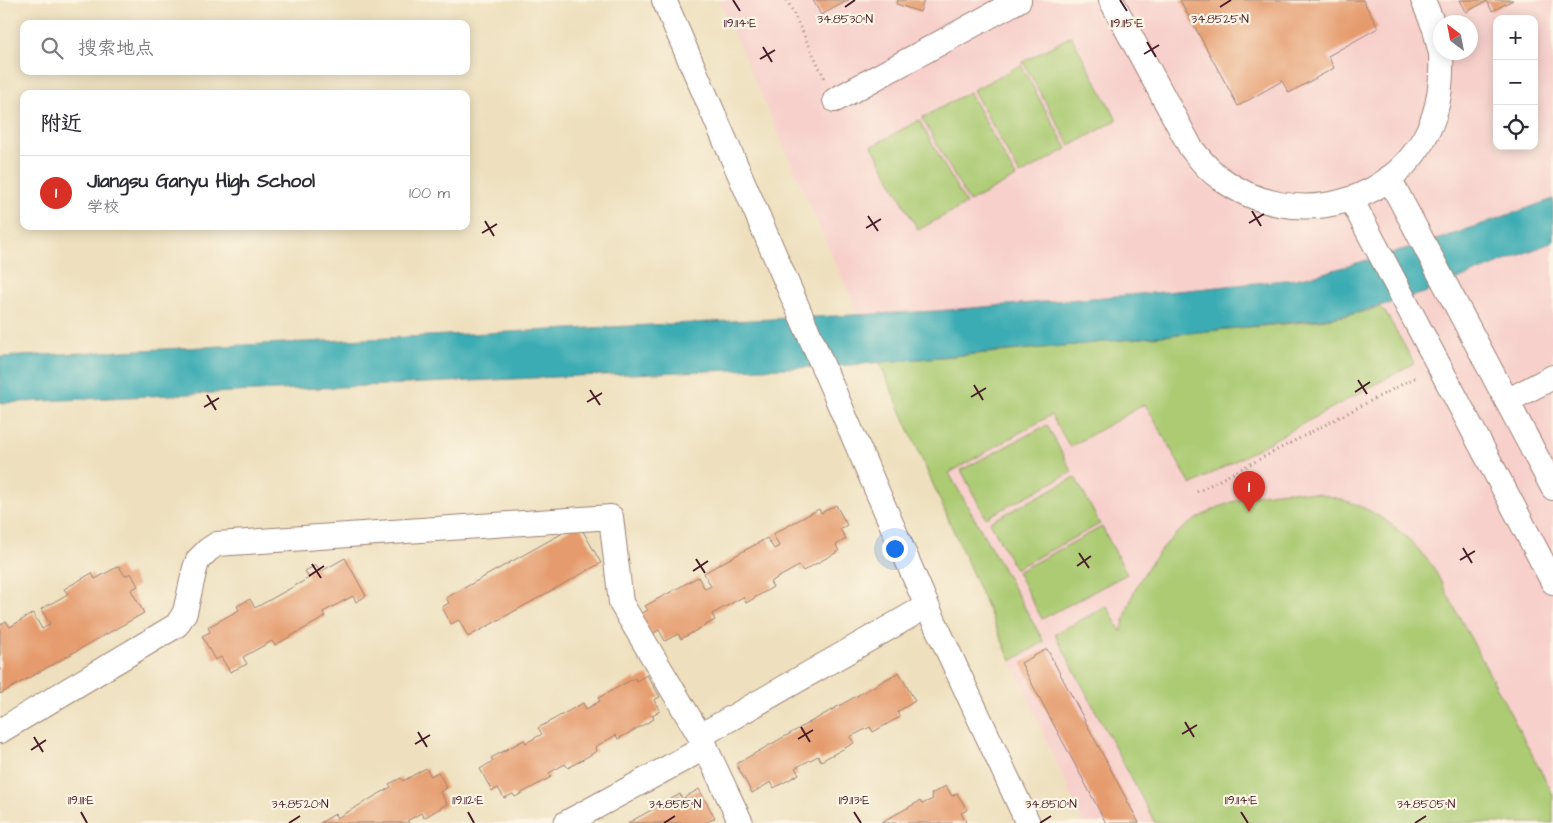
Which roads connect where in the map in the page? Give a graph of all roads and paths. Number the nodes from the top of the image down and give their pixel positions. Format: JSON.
{"nodes":[{"id":1,"x":664,"y":0,"type":"edge"},
{"id":2,"x":787,"y":0,"type":"edge"},
{"id":3,"x":1019,"y":0,"type":"edge"},
{"id":4,"x":1111,"y":0,"type":"edge"},
{"id":5,"x":1423,"y":0,"type":"edge"},
{"id":6,"x":1433,"y":24,"type":"edge"},
{"id":7,"x":1441,"y":60,"type":"edge"},
{"id":8,"x":835,"y":100,"type":"joint"},
{"id":9,"x":1389,"y":178,"type":"junction"},
{"id":10,"x":1351,"y":199,"type":"junction"},
{"id":11,"x":1438,"y":365,"type":"junction"},
{"id":12,"x":1553,"y":377,"type":"edge"},
{"id":13,"x":1507,"y":402,"type":"junction"},
{"id":14,"x":1553,"y":488,"type":"edge"},
{"id":15,"x":1197,"y":492,"type":"dead end"},
{"id":16,"x":1553,"y":582,"type":"edge"},
{"id":17,"x":927,"y":606,"type":"junction"},
{"id":18,"x":0,"y":731,"type":"edge"},
{"id":19,"x":703,"y":741,"type":"junction"},
{"id":20,"x":566,"y":823,"type":"edge"},
{"id":21,"x":741,"y":823,"type":"edge"},
{"id":22,"x":1028,"y":823,"type":"edge"}],
"edges":[{"from":1,"to":17,"type":"street"},
{"from":2,"to":8,"type":"path"},
{"from":3,"to":8,"type":"street"},
{"from":4,"to":10,"type":"street"},
{"from":5,"to":6,"type":"street"},
{"from":7,"to":9,"type":"street"},
{"from":9,"to":10,"type":"street"},
{"from":9,"to":13,"type":"street"},
{"from":10,"to":11,"type":"street"},
{"from":11,"to":15,"type":"path"},
{"from":11,"to":16,"type":"street"},
{"from":12,"to":13,"type":"street"},
{"from":13,"to":14,"type":"street"},
{"from":17,"to":19,"type":"street"},
{"from":17,"to":22,"type":"street"},
{"from":18,"to":19,"type":"street"},
{"from":19,"to":20,"type":"street"},
{"from":19,"to":21,"type":"street"}]}
